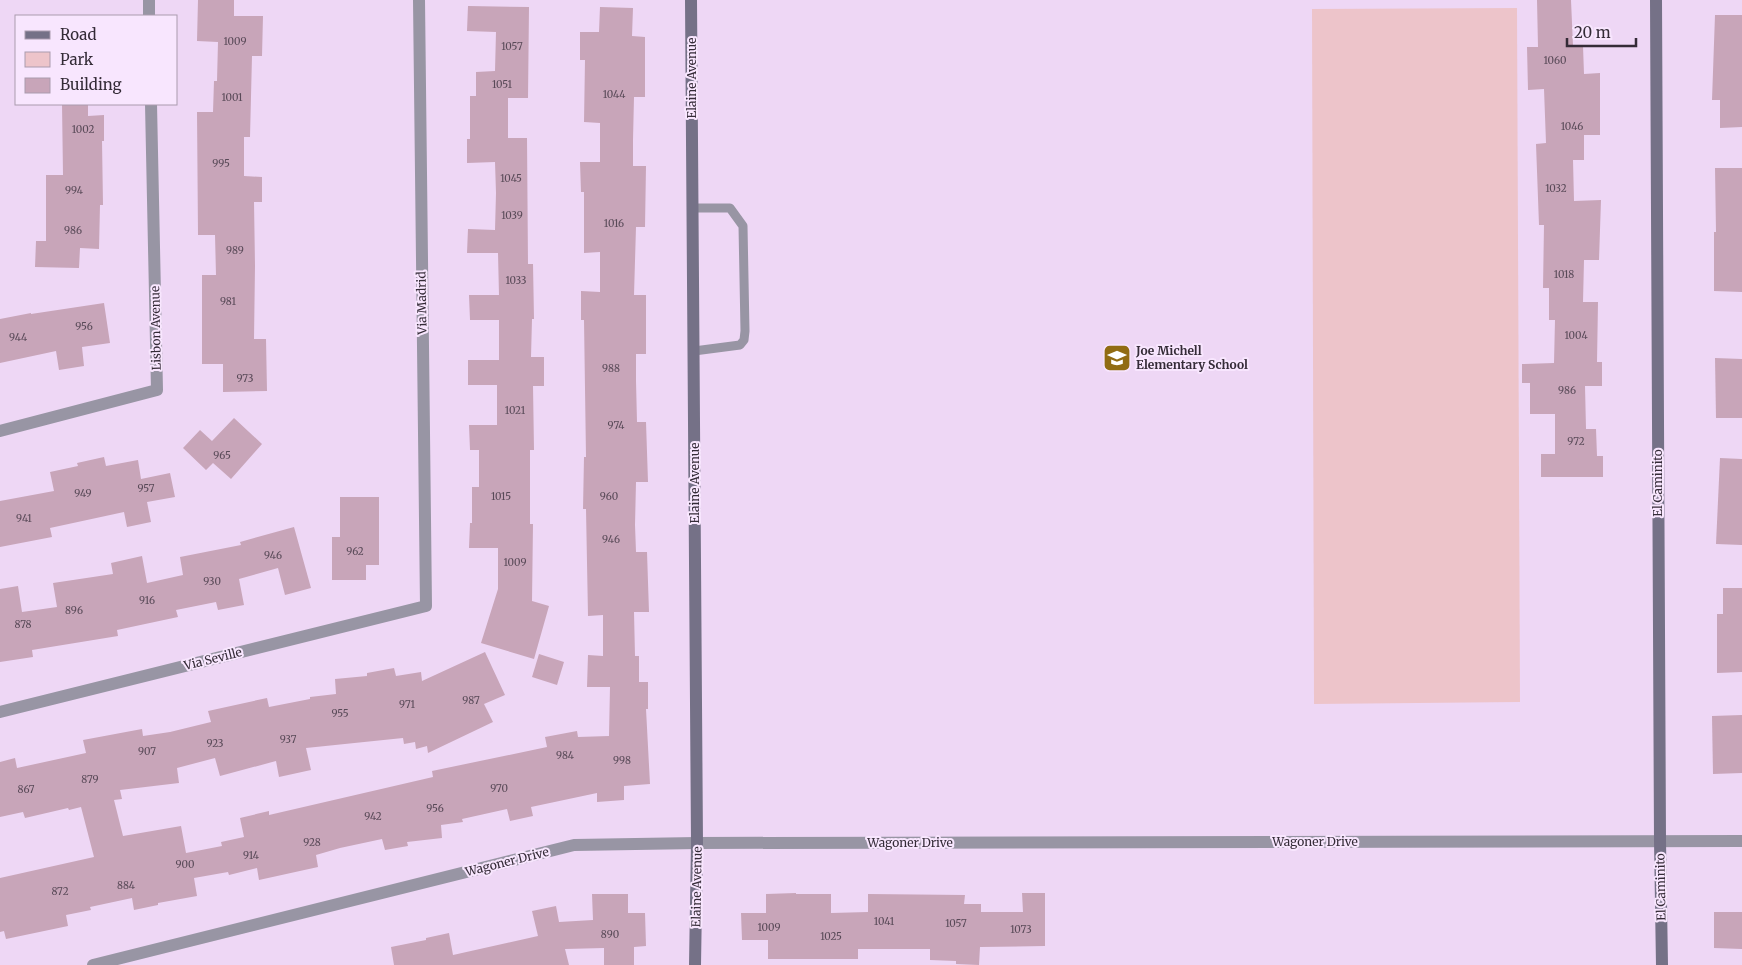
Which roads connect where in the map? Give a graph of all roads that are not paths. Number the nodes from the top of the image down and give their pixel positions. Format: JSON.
{"nodes":[{"id":1,"x":149,"y":0,"type":"edge"},
{"id":2,"x":419,"y":0,"type":"edge"},
{"id":3,"x":691,"y":0,"type":"edge"},
{"id":4,"x":1656,"y":0,"type":"edge"},
{"id":5,"x":149,"y":15,"type":"edge"},
{"id":6,"x":151,"y":105,"type":"edge"},
{"id":7,"x":693,"y":208,"type":"junction"},
{"id":8,"x":694,"y":351,"type":"junction"},
{"id":9,"x":0,"y":431,"type":"edge"},
{"id":10,"x":426,"y":606,"type":"joint"},
{"id":11,"x":0,"y":712,"type":"edge"},
{"id":12,"x":1660,"y":841,"type":"junction"},
{"id":13,"x":1742,"y":842,"type":"edge"},
{"id":14,"x":697,"y":843,"type":"junction"},
{"id":15,"x":93,"y":965,"type":"edge"},
{"id":16,"x":695,"y":965,"type":"edge"},
{"id":17,"x":1662,"y":965,"type":"edge"}],
"edges":[{"from":1,"to":5,"type":"street"},
{"from":2,"to":10,"type":"street","name":"Via Madrid"},
{"from":3,"to":7,"type":"street","name":"Elaine Avenue"},
{"from":4,"to":12,"type":"street","name":"El Caminito"},
{"from":6,"to":9,"type":"street","name":"Lisbon Avenue"},
{"from":7,"to":8,"type":"street","name":"Elaine Avenue"},
{"from":7,"to":8,"type":"lane"},
{"from":8,"to":14,"type":"street","name":"Elaine Avenue"},
{"from":10,"to":11,"type":"street","name":"Via Seville"},
{"from":12,"to":13,"type":"street","name":"Wagoner Drive"},
{"from":12,"to":14,"type":"street","name":"Wagoner Drive"},
{"from":12,"to":17,"type":"street","name":"El Caminito"},
{"from":14,"to":15,"type":"street","name":"Wagoner Drive"},
{"from":14,"to":16,"type":"street","name":"Elaine Avenue"}]}
